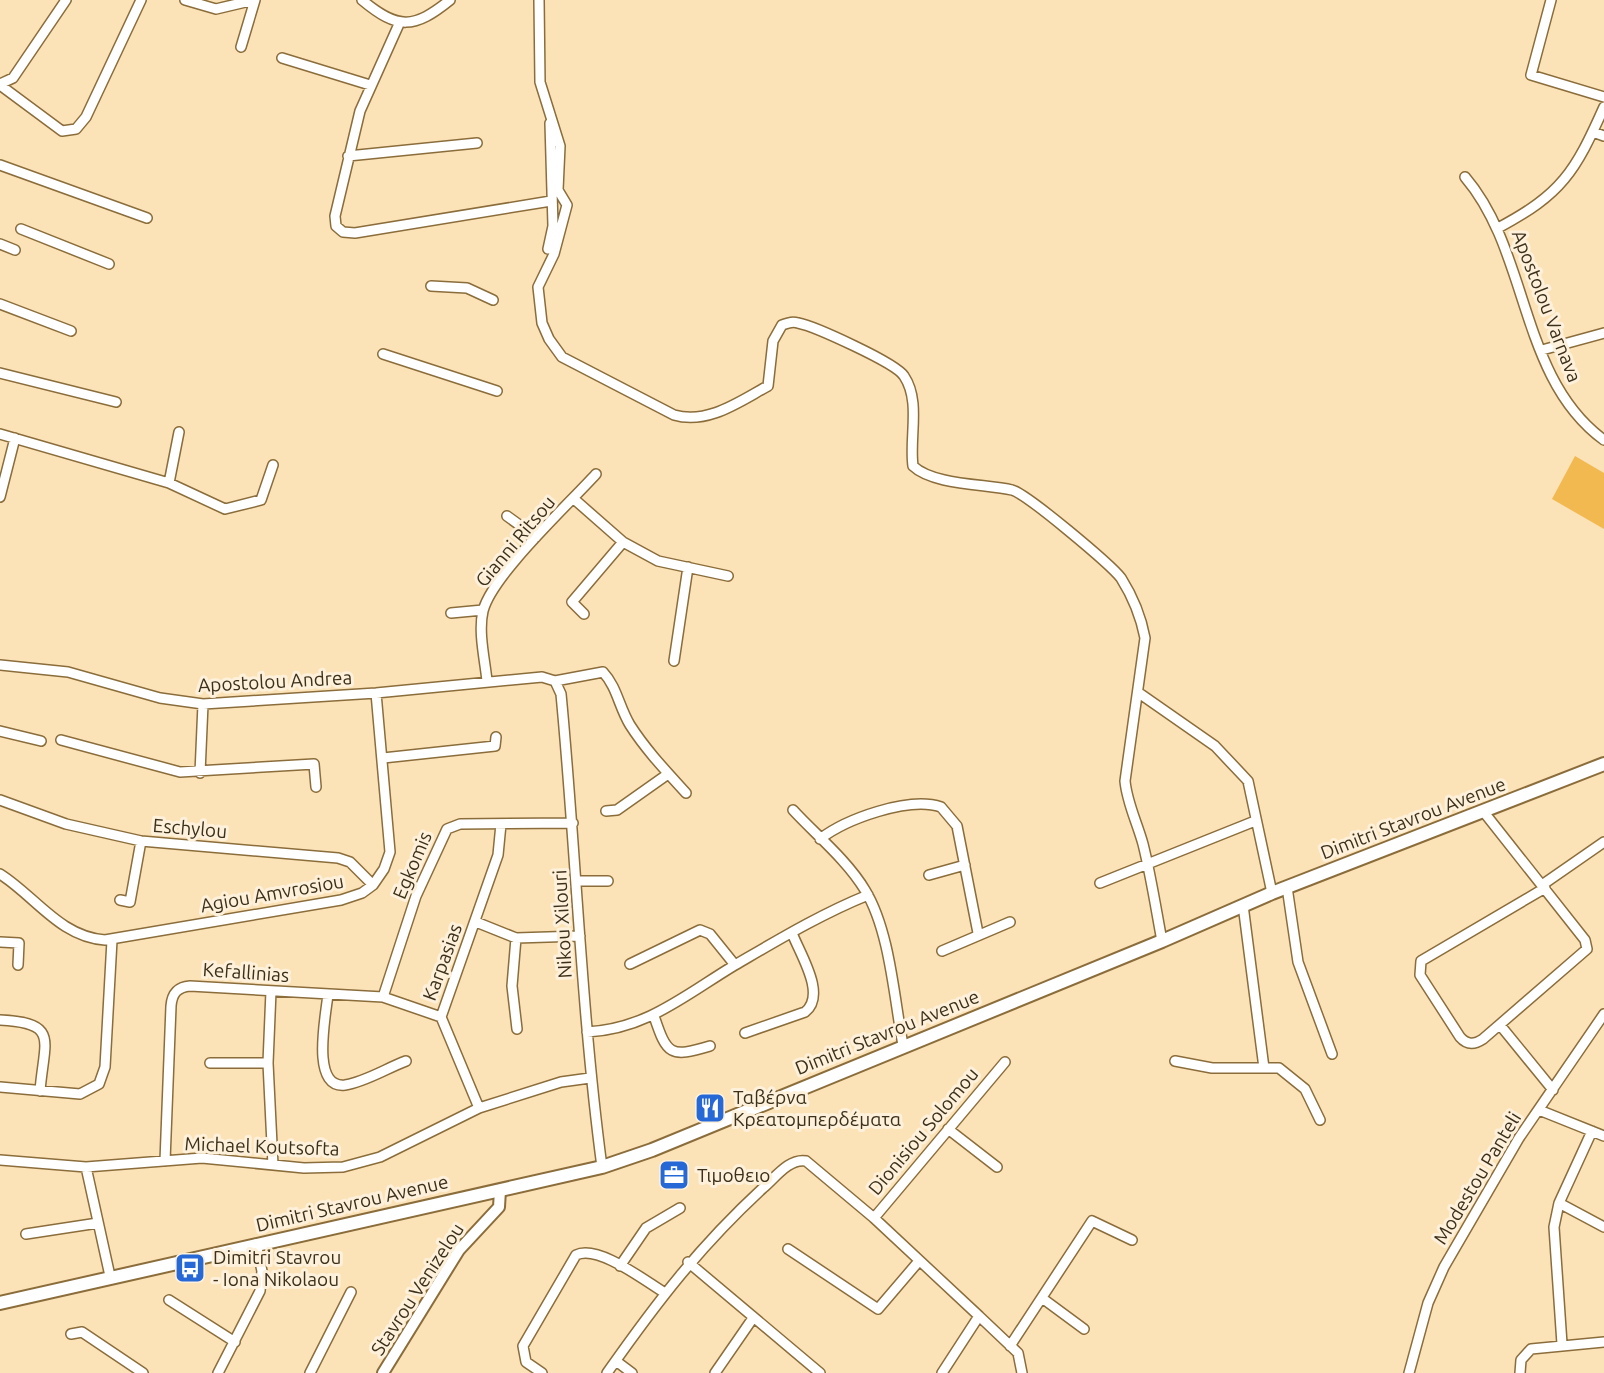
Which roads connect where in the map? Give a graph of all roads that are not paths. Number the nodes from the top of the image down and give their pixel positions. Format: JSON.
{"nodes":[{"id":1,"x":66,"y":0,"type":"edge"},
{"id":2,"x":141,"y":0,"type":"edge"},
{"id":3,"x":185,"y":0,"type":"edge"},
{"id":4,"x":255,"y":0,"type":"edge"},
{"id":5,"x":362,"y":0,"type":"edge"},
{"id":6,"x":450,"y":0,"type":"edge"},
{"id":7,"x":539,"y":0,"type":"edge"},
{"id":8,"x":1551,"y":0,"type":"edge"},
{"id":9,"x":399,"y":24,"type":"junction"},
{"id":10,"x":241,"y":47,"type":"dead end"},
{"id":11,"x":282,"y":58,"type":"dead end"},
{"id":12,"x":0,"y":84,"type":"edge"},
{"id":13,"x":370,"y":85,"type":"junction"},
{"id":14,"x":1604,"y":97,"type":"edge"},
{"id":15,"x":1604,"y":107,"type":"edge"},
{"id":16,"x":1593,"y":132,"type":"junction"},
{"id":17,"x":1604,"y":136,"type":"edge"},
{"id":18,"x":477,"y":143,"type":"dead end"},
{"id":19,"x":348,"y":156,"type":"junction"},
{"id":20,"x":0,"y":165,"type":"edge"},
{"id":21,"x":1465,"y":177,"type":"dead end"},
{"id":22,"x":555,"y":184,"type":"junction"},
{"id":23,"x":551,"y":201,"type":"junction"},
{"id":24,"x":147,"y":218,"type":"dead end"},
{"id":25,"x":1498,"y":228,"type":"junction"},
{"id":26,"x":21,"y":229,"type":"dead end"},
{"id":27,"x":0,"y":244,"type":"edge"},
{"id":28,"x":548,"y":249,"type":"dead end"},
{"id":29,"x":15,"y":250,"type":"dead end"},
{"id":30,"x":109,"y":264,"type":"dead end"},
{"id":31,"x":431,"y":286,"type":"dead end"},
{"id":32,"x":493,"y":300,"type":"dead end"},
{"id":33,"x":0,"y":304,"type":"edge"},
{"id":34,"x":71,"y":331,"type":"dead end"},
{"id":35,"x":1604,"y":334,"type":"edge"},
{"id":36,"x":1542,"y":349,"type":"junction"},
{"id":37,"x":383,"y":354,"type":"dead end"},
{"id":38,"x":0,"y":373,"type":"edge"},
{"id":39,"x":498,"y":391,"type":"dead end"},
{"id":40,"x":116,"y":402,"type":"dead end"},
{"id":41,"x":179,"y":432,"type":"dead end"},
{"id":42,"x":0,"y":434,"type":"edge"},
{"id":43,"x":15,"y":438,"type":"junction"},
{"id":44,"x":1604,"y":440,"type":"edge"},
{"id":45,"x":273,"y":465,"type":"dead end"},
{"id":46,"x":596,"y":474,"type":"dead end"},
{"id":47,"x":169,"y":483,"type":"junction"},
{"id":48,"x":0,"y":497,"type":"edge"},
{"id":49,"x":574,"y":499,"type":"junction"},
{"id":50,"x":507,"y":516,"type":"dead end"},
{"id":51,"x":536,"y":537,"type":"junction"},
{"id":52,"x":623,"y":542,"type":"junction"},
{"id":53,"x":688,"y":567,"type":"junction"},
{"id":54,"x":727,"y":576,"type":"dead end"},
{"id":55,"x":483,"y":610,"type":"junction"},
{"id":56,"x":451,"y":613,"type":"dead end"},
{"id":57,"x":584,"y":614,"type":"dead end"},
{"id":58,"x":674,"y":661,"type":"dead end"},
{"id":59,"x":0,"y":665,"type":"edge"},
{"id":60,"x":486,"y":681,"type":"junction"},
{"id":61,"x":555,"y":681,"type":"junction"},
{"id":62,"x":376,"y":693,"type":"junction"},
{"id":63,"x":1139,"y":693,"type":"junction"},
{"id":64,"x":203,"y":704,"type":"junction"},
{"id":65,"x":0,"y":730,"type":"edge"},
{"id":66,"x":496,"y":737,"type":"dead end"},
{"id":67,"x":61,"y":740,"type":"dead end"},
{"id":68,"x":41,"y":741,"type":"dead end"},
{"id":69,"x":383,"y":758,"type":"junction"},
{"id":70,"x":1604,"y":764,"type":"edge"},
{"id":71,"x":200,"y":773,"type":"junction"},
{"id":72,"x":668,"y":774,"type":"junction"},
{"id":73,"x":316,"y":787,"type":"dead end"},
{"id":74,"x":686,"y":793,"type":"dead end"},
{"id":75,"x":0,"y":800,"type":"edge"},
{"id":76,"x":793,"y":810,"type":"dead end"},
{"id":77,"x":606,"y":811,"type":"dead end"},
{"id":78,"x":1483,"y":811,"type":"junction"},
{"id":79,"x":1255,"y":821,"type":"junction"},
{"id":80,"x":573,"y":823,"type":"junction"},
{"id":81,"x":501,"y":824,"type":"junction"},
{"id":82,"x":820,"y":839,"type":"junction"},
{"id":83,"x":141,"y":841,"type":"junction"},
{"id":84,"x":1604,"y":842,"type":"edge"},
{"id":85,"x":1148,"y":863,"type":"junction"},
{"id":86,"x":965,"y":866,"type":"junction"},
{"id":87,"x":0,"y":874,"type":"edge"},
{"id":88,"x":929,"y":875,"type":"dead end"},
{"id":89,"x":578,"y":881,"type":"junction"},
{"id":90,"x":608,"y":881,"type":"dead end"},
{"id":91,"x":1100,"y":883,"type":"dead end"},
{"id":92,"x":373,"y":885,"type":"junction"},
{"id":93,"x":1544,"y":886,"type":"junction"},
{"id":94,"x":1287,"y":887,"type":"junction"},
{"id":95,"x":1272,"y":893,"type":"junction"},
{"id":96,"x":868,"y":895,"type":"junction"},
{"id":97,"x":120,"y":900,"type":"dead end"},
{"id":98,"x":1243,"y":905,"type":"junction"},
{"id":99,"x":476,"y":922,"type":"junction"},
{"id":100,"x":1010,"y":922,"type":"dead end"},
{"id":101,"x":792,"y":933,"type":"junction"},
{"id":102,"x":978,"y":933,"type":"junction"},
{"id":103,"x":580,"y":936,"type":"junction"},
{"id":104,"x":516,"y":938,"type":"junction"},
{"id":105,"x":112,"y":940,"type":"junction"},
{"id":106,"x":1162,"y":941,"type":"junction"},
{"id":107,"x":0,"y":942,"type":"edge"},
{"id":108,"x":942,"y":951,"type":"dead end"},
{"id":109,"x":631,"y":964,"type":"dead end"},
{"id":110,"x":18,"y":965,"type":"dead end"},
{"id":111,"x":735,"y":965,"type":"junction"},
{"id":112,"x":271,"y":991,"type":"junction"},
{"id":113,"x":328,"y":994,"type":"junction"},
{"id":114,"x":383,"y":997,"type":"junction"},
{"id":115,"x":1604,"y":1014,"type":"edge"},
{"id":116,"x":654,"y":1016,"type":"junction"},
{"id":117,"x":441,"y":1017,"type":"junction"},
{"id":118,"x":0,"y":1020,"type":"edge"},
{"id":119,"x":1500,"y":1025,"type":"junction"},
{"id":120,"x":517,"y":1029,"type":"dead end"},
{"id":121,"x":587,"y":1032,"type":"junction"},
{"id":122,"x":745,"y":1033,"type":"dead end"},
{"id":123,"x":903,"y":1045,"type":"junction"},
{"id":124,"x":710,"y":1046,"type":"dead end"},
{"id":125,"x":1332,"y":1054,"type":"dead end"},
{"id":126,"x":406,"y":1061,"type":"dead end"},
{"id":127,"x":1175,"y":1061,"type":"dead end"},
{"id":128,"x":1005,"y":1062,"type":"dead end"},
{"id":129,"x":210,"y":1063,"type":"dead end"},
{"id":130,"x":268,"y":1063,"type":"junction"},
{"id":131,"x":1264,"y":1068,"type":"junction"},
{"id":132,"x":590,"y":1077,"type":"junction"},
{"id":133,"x":0,"y":1087,"type":"edge"},
{"id":134,"x":1553,"y":1090,"type":"junction"},
{"id":135,"x":40,"y":1091,"type":"junction"},
{"id":136,"x":479,"y":1108,"type":"junction"},
{"id":137,"x":1539,"y":1110,"type":"junction"},
{"id":138,"x":1320,"y":1120,"type":"dead end"},
{"id":139,"x":948,"y":1129,"type":"junction"},
{"id":140,"x":1592,"y":1131,"type":"junction"},
{"id":141,"x":1604,"y":1136,"type":"edge"},
{"id":142,"x":0,"y":1160,"type":"edge"},
{"id":143,"x":165,"y":1161,"type":"junction"},
{"id":144,"x":273,"y":1165,"type":"junction"},
{"id":145,"x":86,"y":1167,"type":"junction"},
{"id":146,"x":602,"y":1167,"type":"junction"},
{"id":147,"x":997,"y":1167,"type":"dead end"},
{"id":148,"x":500,"y":1190,"type":"junction"},
{"id":149,"x":1559,"y":1203,"type":"junction"},
{"id":150,"x":680,"y":1208,"type":"dead end"},
{"id":151,"x":874,"y":1218,"type":"junction"},
{"id":152,"x":98,"y":1223,"type":"junction"},
{"id":153,"x":1604,"y":1227,"type":"edge"},
{"id":154,"x":26,"y":1234,"type":"dead end"},
{"id":155,"x":1132,"y":1240,"type":"dead end"},
{"id":156,"x":256,"y":1244,"type":"junction"},
{"id":157,"x":788,"y":1250,"type":"dead end"},
{"id":158,"x":919,"y":1261,"type":"junction"},
{"id":159,"x":688,"y":1262,"type":"junction"},
{"id":160,"x":620,"y":1266,"type":"junction"},
{"id":161,"x":110,"y":1276,"type":"junction"},
{"id":162,"x":351,"y":1292,"type":"dead end"},
{"id":163,"x":665,"y":1293,"type":"junction"},
{"id":164,"x":1042,"y":1298,"type":"junction"},
{"id":165,"x":169,"y":1300,"type":"dead end"},
{"id":166,"x":0,"y":1303,"type":"edge"},
{"id":167,"x":979,"y":1316,"type":"junction"},
{"id":168,"x":753,"y":1318,"type":"junction"},
{"id":169,"x":1084,"y":1329,"type":"dead end"},
{"id":170,"x":71,"y":1334,"type":"dead end"},
{"id":171,"x":235,"y":1342,"type":"junction"},
{"id":172,"x":1604,"y":1342,"type":"edge"},
{"id":173,"x":1562,"y":1344,"type":"junction"},
{"id":174,"x":1010,"y":1346,"type":"junction"},
{"id":175,"x":616,"y":1361,"type":"junction"},
{"id":176,"x":144,"y":1373,"type":"edge"},
{"id":177,"x":218,"y":1373,"type":"edge"},
{"id":178,"x":310,"y":1373,"type":"edge"},
{"id":179,"x":383,"y":1373,"type":"edge"},
{"id":180,"x":542,"y":1373,"type":"edge"},
{"id":181,"x":607,"y":1373,"type":"edge"},
{"id":182,"x":632,"y":1373,"type":"edge"},
{"id":183,"x":715,"y":1373,"type":"edge"},
{"id":184,"x":819,"y":1373,"type":"edge"},
{"id":185,"x":942,"y":1373,"type":"edge"},
{"id":186,"x":1022,"y":1373,"type":"edge"},
{"id":187,"x":1409,"y":1373,"type":"edge"},
{"id":188,"x":1520,"y":1373,"type":"edge"}],
"edges":[{"from":1,"to":12,"type":"street"},
{"from":2,"to":12,"type":"street"},
{"from":3,"to":4,"type":"street"},
{"from":4,"to":10,"type":"street"},
{"from":5,"to":9,"type":"street"},
{"from":6,"to":9,"type":"street"},
{"from":7,"to":22,"type":"street"},
{"from":8,"to":14,"type":"street"},
{"from":9,"to":13,"type":"street"},
{"from":11,"to":13,"type":"street"},
{"from":13,"to":19,"type":"street"},
{"from":15,"to":16,"type":"street"},
{"from":16,"to":17,"type":"street"},
{"from":16,"to":25,"type":"street"},
{"from":18,"to":19,"type":"street"},
{"from":19,"to":23,"type":"street"},
{"from":20,"to":24,"type":"street"},
{"from":21,"to":25,"type":"street","name":"Apostolou Varnava"},
{"from":22,"to":23,"type":"street"},
{"from":22,"to":63,"type":"street"},
{"from":23,"to":28,"type":"street"},
{"from":25,"to":36,"type":"street","name":"Apostolou Varnava"},
{"from":26,"to":30,"type":"street"},
{"from":27,"to":29,"type":"street"},
{"from":31,"to":32,"type":"street"},
{"from":33,"to":34,"type":"street"},
{"from":35,"to":36,"type":"street"},
{"from":36,"to":44,"type":"street","name":"Apostolou Varnava"},
{"from":37,"to":39,"type":"street"},
{"from":38,"to":40,"type":"street"},
{"from":41,"to":47,"type":"street"},
{"from":42,"to":43,"type":"street"},
{"from":43,"to":47,"type":"street"},
{"from":43,"to":48,"type":"street"},
{"from":45,"to":47,"type":"street"},
{"from":46,"to":49,"type":"street","name":"Gianni Ritsou"},
{"from":49,"to":51,"type":"street","name":"Gianni Ritsou"},
{"from":49,"to":52,"type":"street"},
{"from":50,"to":51,"type":"street"},
{"from":51,"to":55,"type":"street","name":"Gianni Ritsou"},
{"from":52,"to":53,"type":"street"},
{"from":52,"to":57,"type":"street"},
{"from":53,"to":54,"type":"street"},
{"from":53,"to":58,"type":"street"},
{"from":55,"to":56,"type":"street"},
{"from":55,"to":60,"type":"street","name":"Gianni Ritsou"},
{"from":59,"to":64,"type":"street","name":"Apostolou Andrea"},
{"from":60,"to":61,"type":"street","name":"Apostolou Andrea"},
{"from":60,"to":62,"type":"street","name":"Apostolou Andrea"},
{"from":61,"to":72,"type":"street","name":"Apostolou Andrea"},
{"from":61,"to":80,"type":"street","name":"Nikou Xilouri"},
{"from":62,"to":64,"type":"street","name":"Apostolou Andrea"},
{"from":62,"to":69,"type":"street","name":"Agiou Amvrosiou"},
{"from":63,"to":79,"type":"street"},
{"from":63,"to":85,"type":"street"},
{"from":64,"to":71,"type":"street"},
{"from":65,"to":68,"type":"street"},
{"from":66,"to":69,"type":"street"},
{"from":67,"to":71,"type":"street"},
{"from":69,"to":92,"type":"street","name":"Agiou Amvrosiou"},
{"from":70,"to":78,"type":"main road","name":"Dimitri Stavrou Avenue"},
{"from":71,"to":73,"type":"street"},
{"from":72,"to":74,"type":"street"},
{"from":72,"to":77,"type":"street"},
{"from":75,"to":83,"type":"street","name":"Eschylou"},
{"from":76,"to":82,"type":"street"},
{"from":78,"to":93,"type":"street"},
{"from":78,"to":94,"type":"main road","name":"Dimitri Stavrou Avenue"},
{"from":79,"to":85,"type":"street"},
{"from":79,"to":95,"type":"street"},
{"from":80,"to":81,"type":"street","name":"Egkomis"},
{"from":80,"to":89,"type":"street","name":"Nikou Xilouri"},
{"from":81,"to":99,"type":"street","name":"Karpasias"},
{"from":81,"to":114,"type":"street","name":"Egkomis"},
{"from":82,"to":86,"type":"street"},
{"from":82,"to":96,"type":"street"},
{"from":83,"to":92,"type":"street","name":"Eschylou"},
{"from":83,"to":97,"type":"street"},
{"from":84,"to":93,"type":"street"},
{"from":85,"to":91,"type":"street"},
{"from":85,"to":106,"type":"street"},
{"from":86,"to":88,"type":"street"},
{"from":86,"to":102,"type":"street"},
{"from":87,"to":105,"type":"street","name":"Agiou Amvrosiou"},
{"from":89,"to":90,"type":"street"},
{"from":89,"to":103,"type":"street","name":"Nikou Xilouri"},
{"from":92,"to":105,"type":"street","name":"Agiou Amvrosiou"},
{"from":93,"to":119,"type":"street"},
{"from":93,"to":119,"type":"street"},
{"from":94,"to":95,"type":"main road","name":"Dimitri Stavrou Avenue"},
{"from":94,"to":125,"type":"street"},
{"from":95,"to":98,"type":"main road","name":"Dimitri Stavrou Avenue"},
{"from":96,"to":101,"type":"street"},
{"from":96,"to":123,"type":"street"},
{"from":98,"to":106,"type":"main road","name":"Dimitri Stavrou Avenue"},
{"from":98,"to":131,"type":"street"},
{"from":99,"to":104,"type":"street"},
{"from":99,"to":117,"type":"street","name":"Karpasias"},
{"from":100,"to":102,"type":"street"},
{"from":101,"to":111,"type":"street"},
{"from":101,"to":122,"type":"street"},
{"from":102,"to":108,"type":"street"},
{"from":103,"to":104,"type":"street"},
{"from":103,"to":121,"type":"street","name":"Nikou Xilouri"},
{"from":104,"to":120,"type":"street"},
{"from":105,"to":135,"type":"street"},
{"from":106,"to":123,"type":"main road","name":"Dimitri Stavrou Avenue"},
{"from":107,"to":110,"type":"street"},
{"from":109,"to":111,"type":"street"},
{"from":111,"to":116,"type":"street"},
{"from":112,"to":113,"type":"street","name":"Kefallinias"},
{"from":112,"to":130,"type":"street"},
{"from":112,"to":143,"type":"street","name":"Kefallinias"},
{"from":113,"to":114,"type":"street","name":"Kefallinias"},
{"from":113,"to":126,"type":"street"},
{"from":114,"to":117,"type":"street","name":"Kefallinias"},
{"from":115,"to":134,"type":"street","name":"Modestou Panteli"},
{"from":116,"to":121,"type":"street"},
{"from":116,"to":124,"type":"street"},
{"from":117,"to":136,"type":"street","name":"Karpasias"},
{"from":118,"to":135,"type":"street"},
{"from":119,"to":134,"type":"street"},
{"from":121,"to":132,"type":"street","name":"Nikou Xilouri"},
{"from":123,"to":146,"type":"main road","name":"Dimitri Stavrou Avenue"},
{"from":127,"to":131,"type":"street"},
{"from":128,"to":139,"type":"street","name":"Dionisiou Solomou"},
{"from":129,"to":130,"type":"street"},
{"from":130,"to":144,"type":"street"},
{"from":131,"to":138,"type":"street"},
{"from":132,"to":136,"type":"street","name":"Michael Koutsofta"},
{"from":132,"to":146,"type":"street","name":"Nikou Xilouri"},
{"from":133,"to":135,"type":"street"},
{"from":134,"to":137,"type":"street","name":"Modestou Panteli"},
{"from":136,"to":144,"type":"street","name":"Michael Koutsofta"},
{"from":137,"to":140,"type":"street"},
{"from":137,"to":187,"type":"street","name":"Modestou Panteli"},
{"from":139,"to":147,"type":"street"},
{"from":139,"to":151,"type":"street","name":"Dionisiou Solomou"},
{"from":140,"to":141,"type":"street"},
{"from":140,"to":149,"type":"street"},
{"from":142,"to":145,"type":"street","name":"Michael Koutsofta"},
{"from":143,"to":144,"type":"street","name":"Michael Koutsofta"},
{"from":143,"to":145,"type":"street","name":"Michael Koutsofta"},
{"from":145,"to":152,"type":"street"},
{"from":146,"to":148,"type":"main road","name":"Dimitri Stavrou Avenue"},
{"from":148,"to":156,"type":"main road","name":"Dimitri Stavrou Avenue"},
{"from":148,"to":179,"type":"street","name":"Stavrou Venizelou"},
{"from":149,"to":153,"type":"street"},
{"from":149,"to":173,"type":"street"},
{"from":150,"to":160,"type":"street"},
{"from":151,"to":158,"type":"street"},
{"from":151,"to":159,"type":"street","name":"Dionisiou Solomou"},
{"from":152,"to":154,"type":"street"},
{"from":152,"to":161,"type":"street"},
{"from":155,"to":164,"type":"street"},
{"from":156,"to":161,"type":"main road","name":"Dimitri Stavrou Avenue"},
{"from":156,"to":171,"type":"street"},
{"from":157,"to":158,"type":"street"},
{"from":158,"to":167,"type":"street"},
{"from":159,"to":163,"type":"street","name":"Dionisiou Solomou"},
{"from":159,"to":168,"type":"street"},
{"from":160,"to":163,"type":"street"},
{"from":160,"to":180,"type":"street"},
{"from":161,"to":166,"type":"main road","name":"Dimitri Stavrou Avenue"},
{"from":162,"to":178,"type":"street"},
{"from":163,"to":175,"type":"street","name":"Dionisiou Solomou"},
{"from":164,"to":169,"type":"street"},
{"from":164,"to":174,"type":"street"},
{"from":165,"to":171,"type":"street"},
{"from":167,"to":174,"type":"street"},
{"from":167,"to":185,"type":"street"},
{"from":168,"to":183,"type":"street"},
{"from":168,"to":184,"type":"street"},
{"from":170,"to":176,"type":"street"},
{"from":171,"to":177,"type":"street"},
{"from":172,"to":173,"type":"street"},
{"from":173,"to":188,"type":"street"},
{"from":174,"to":186,"type":"street"},
{"from":175,"to":181,"type":"street","name":"Dionisiou Solomou"},
{"from":175,"to":182,"type":"street"}]}
